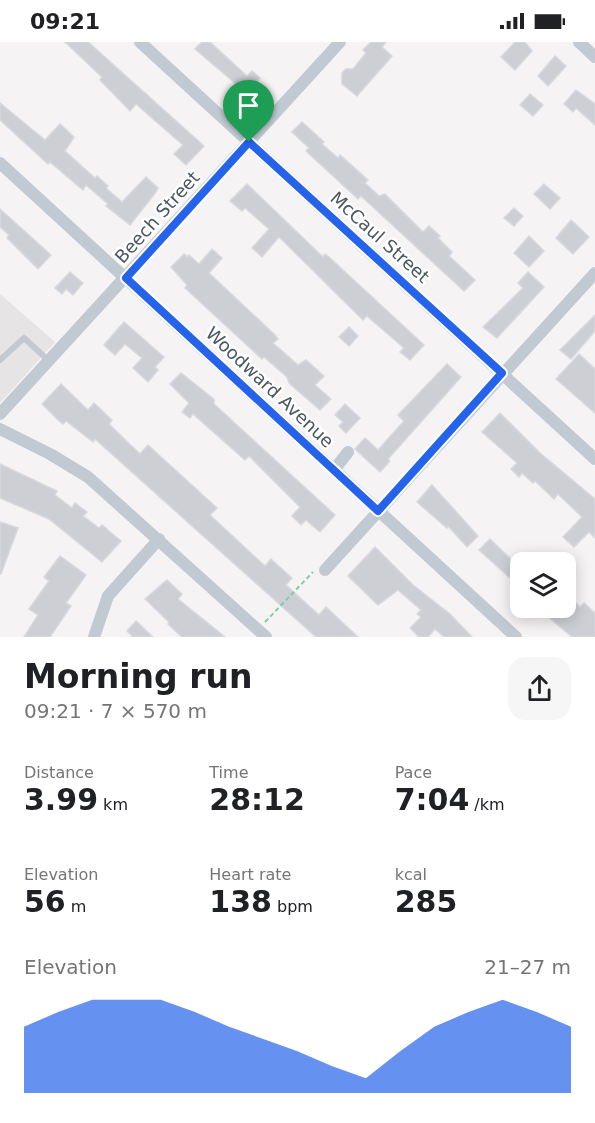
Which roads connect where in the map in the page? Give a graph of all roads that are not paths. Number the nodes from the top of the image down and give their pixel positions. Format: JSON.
{"nodes":[{"id":1,"x":140,"y":42,"type":"edge"},
{"id":2,"x":340,"y":42,"type":"edge"},
{"id":3,"x":579,"y":42,"type":"edge"},
{"id":4,"x":595,"y":57,"type":"edge"},
{"id":5,"x":249,"y":142,"type":"junction"},
{"id":6,"x":0,"y":163,"type":"edge"},
{"id":7,"x":595,"y":273,"type":"edge"},
{"id":8,"x":126,"y":278,"type":"junction"},
{"id":9,"x":0,"y":360,"type":"edge"},
{"id":10,"x":49,"y":361,"type":"junction"},
{"id":11,"x":502,"y":373,"type":"junction"},
{"id":12,"x":0,"y":414,"type":"edge"},
{"id":13,"x":0,"y":429,"type":"edge"},
{"id":14,"x":348,"y":452,"type":"dead end"},
{"id":15,"x":595,"y":459,"type":"edge"},
{"id":16,"x":334,"y":470,"type":"junction"},
{"id":17,"x":378,"y":511,"type":"junction"},
{"id":18,"x":159,"y":539,"type":"junction"},
{"id":19,"x":325,"y":570,"type":"road end"},
{"id":20,"x":262,"y":633,"type":"edge"},
{"id":21,"x":94,"y":637,"type":"edge"},
{"id":22,"x":516,"y":637,"type":"edge"}],
"edges":[{"from":1,"to":5,"type":"street","name":"McCaul Street"},
{"from":2,"to":5,"type":"street","name":"Beech Street"},
{"from":3,"to":4,"type":"street"},
{"from":5,"to":8,"type":"street","name":"Beech Street"},
{"from":5,"to":11,"type":"street","name":"McCaul Street"},
{"from":6,"to":8,"type":"street","name":"Woodward Avenue"},
{"from":7,"to":11,"type":"street"},
{"from":8,"to":10,"type":"street","name":"Beech Street"},
{"from":8,"to":16,"type":"street","name":"Woodward Avenue"},
{"from":9,"to":10,"type":"lane"},
{"from":10,"to":12,"type":"street","name":"Beech Street"},
{"from":11,"to":15,"type":"street","name":"McCaul Street"},
{"from":11,"to":17,"type":"street"},
{"from":13,"to":18,"type":"street"},
{"from":14,"to":16,"type":"street"},
{"from":16,"to":17,"type":"street","name":"Woodward Avenue"},
{"from":17,"to":19,"type":"street"},
{"from":17,"to":22,"type":"street","name":"Woodward Avenue"},
{"from":18,"to":20,"type":"street"},
{"from":18,"to":21,"type":"street"}]}
